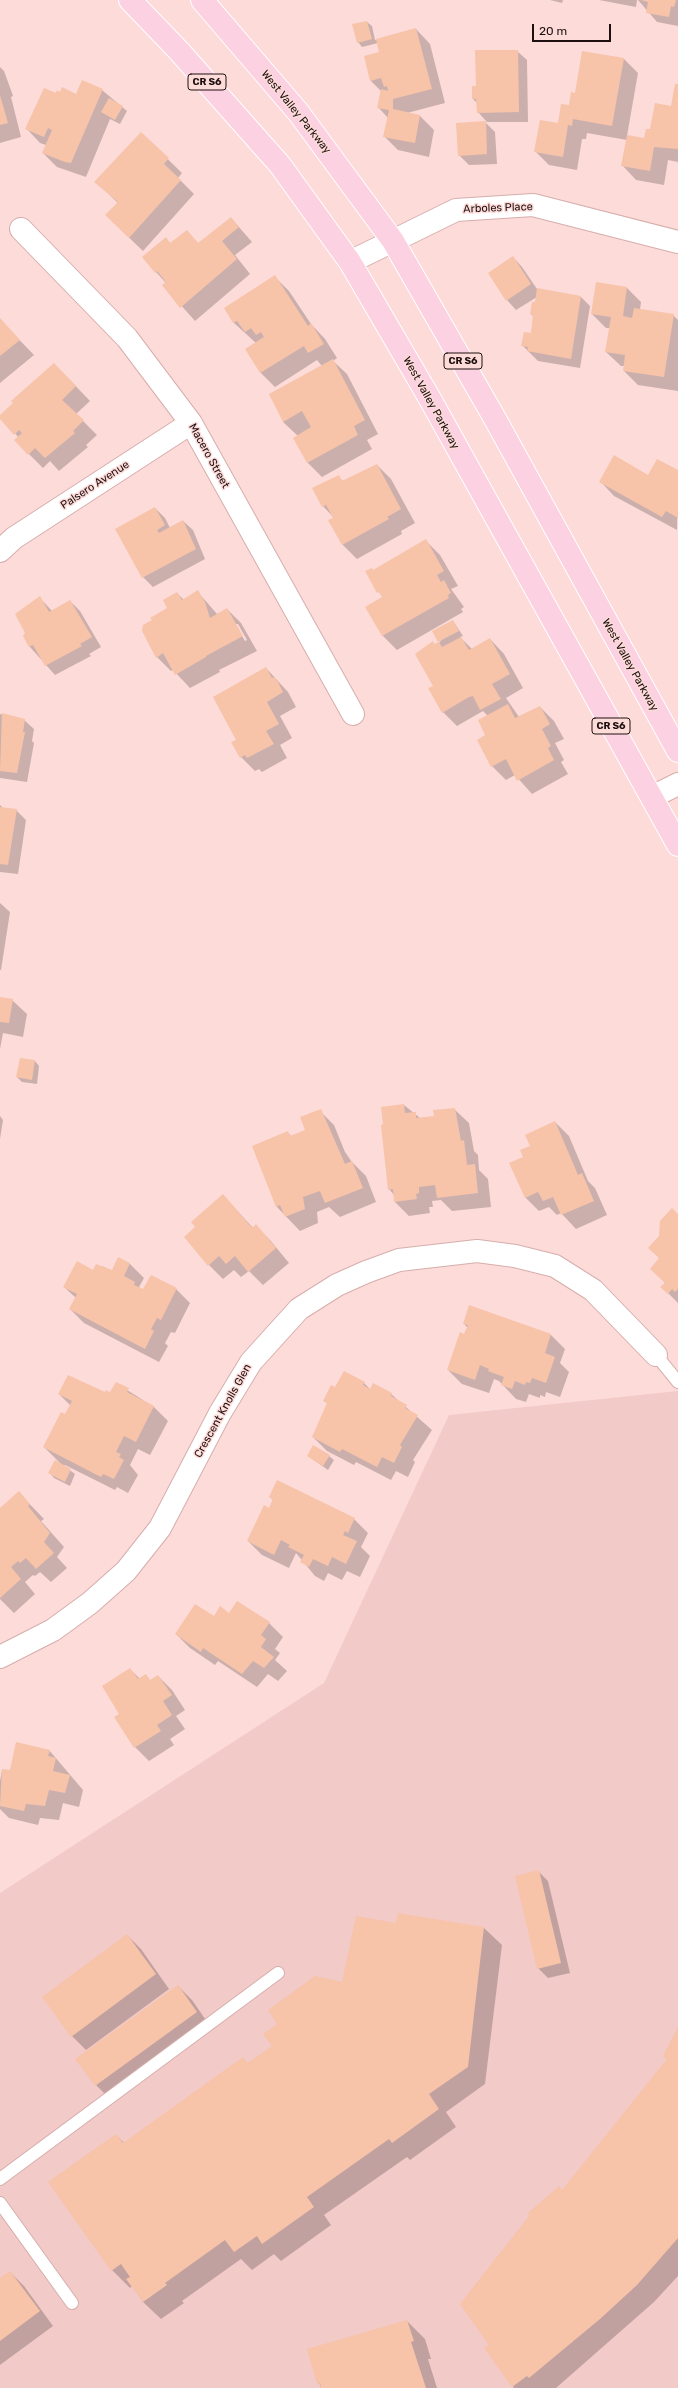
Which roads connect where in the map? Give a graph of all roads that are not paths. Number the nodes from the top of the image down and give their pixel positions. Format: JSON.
{"nodes":[{"id":1,"x":130,"y":0,"type":"edge"},
{"id":2,"x":202,"y":0,"type":"edge"},
{"id":3,"x":21,"y":229,"type":"dead end"},
{"id":4,"x":394,"y":241,"type":"junction"},
{"id":5,"x":678,"y":242,"type":"edge"},
{"id":6,"x":350,"y":262,"type":"junction"},
{"id":7,"x":191,"y":423,"type":"junction"},
{"id":8,"x":0,"y":550,"type":"edge"},
{"id":9,"x":353,"y":714,"type":"dead end"},
{"id":10,"x":678,"y":751,"type":"edge"},
{"id":11,"x":678,"y":784,"type":"edge"},
{"id":12,"x":652,"y":797,"type":"junction"},
{"id":13,"x":678,"y":845,"type":"edge"},
{"id":14,"x":656,"y":1355,"type":"joint"},
{"id":15,"x":678,"y":1382,"type":"edge"},
{"id":16,"x":0,"y":1657,"type":"edge"},
{"id":17,"x":278,"y":1973,"type":"dead end"},
{"id":18,"x":0,"y":2179,"type":"edge"},
{"id":19,"x":0,"y":2203,"type":"edge"},
{"id":20,"x":72,"y":2303,"type":"dead end"}],
"edges":[{"from":1,"to":6,"type":"main road","name":"West Valley Parkway","number":"CR S6"},
{"from":2,"to":4,"type":"main road","name":"West Valley Parkway","number":"CR S6"},
{"from":3,"to":7,"type":"street","name":"Macero Street"},
{"from":4,"to":5,"type":"street","name":"Arboles Place"},
{"from":4,"to":6,"type":"street","name":"Arboles Place"},
{"from":4,"to":10,"type":"main road","name":"West Valley Parkway","number":"CR S6"},
{"from":6,"to":12,"type":"main road","name":"West Valley Parkway","number":"CR S6"},
{"from":7,"to":8,"type":"street","name":"Palsero Avenue"},
{"from":7,"to":9,"type":"street","name":"Macero Street"},
{"from":11,"to":12,"type":"street"},
{"from":12,"to":13,"type":"main road","name":"West Valley Parkway","number":"CR S6"},
{"from":14,"to":15,"type":"lane"},
{"from":14,"to":16,"type":"street","name":"Crescent Knolls Glen"},
{"from":17,"to":18,"type":"lane"},
{"from":19,"to":20,"type":"lane"}]}
